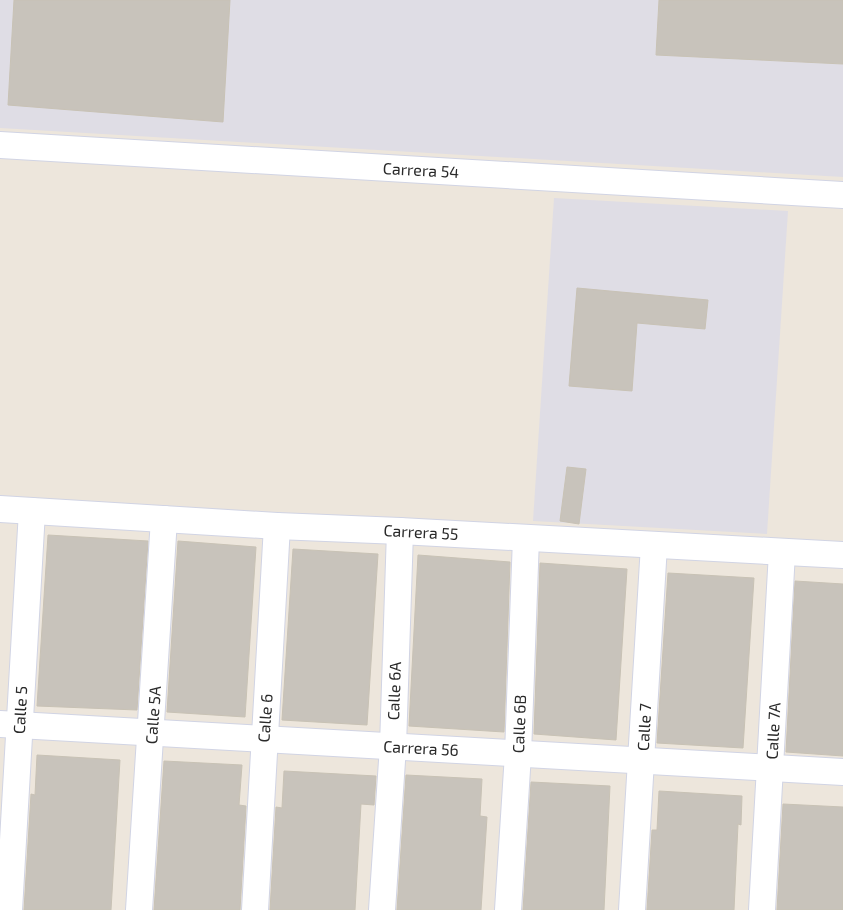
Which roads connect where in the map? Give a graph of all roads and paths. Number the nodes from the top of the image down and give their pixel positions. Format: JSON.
{"nodes":[{"id":1,"x":0,"y":145,"type":"edge"},
{"id":2,"x":843,"y":195,"type":"edge"},
{"id":3,"x":0,"y":509,"type":"edge"},
{"id":4,"x":32,"y":511,"type":"junction"},
{"id":5,"x":164,"y":519,"type":"junction"},
{"id":6,"x":277,"y":526,"type":"junction"},
{"id":7,"x":400,"y":531,"type":"junction"},
{"id":8,"x":526,"y":538,"type":"junction"},
{"id":9,"x":654,"y":545,"type":"junction"},
{"id":10,"x":782,"y":552,"type":"junction"},
{"id":11,"x":843,"y":555,"type":"edge"},
{"id":12,"x":10,"y":725,"type":"edge"},
{"id":13,"x":152,"y":732,"type":"junction"},
{"id":14,"x":263,"y":739,"type":"junction"},
{"id":15,"x":392,"y":746,"type":"junction"},
{"id":16,"x":518,"y":754,"type":"junction"},
{"id":17,"x":642,"y":760,"type":"junction"},
{"id":18,"x":771,"y":768,"type":"junction"},
{"id":19,"x":843,"y":772,"type":"edge"},
{"id":20,"x":9,"y":910,"type":"edge"},
{"id":21,"x":138,"y":910,"type":"edge"},
{"id":22,"x":254,"y":910,"type":"edge"},
{"id":23,"x":382,"y":910,"type":"edge"},
{"id":24,"x":508,"y":910,"type":"edge"},
{"id":25,"x":632,"y":910,"type":"edge"},
{"id":26,"x":762,"y":910,"type":"edge"}],
"edges":[{"from":1,"to":2,"type":"street","name":"Carrera 54"},
{"from":3,"to":4,"type":"street","name":"Carrera 55"},
{"from":4,"to":5,"type":"street","name":"Carrera 55"},
{"from":4,"to":12,"type":"street","name":"Calle 5"},
{"from":5,"to":6,"type":"street","name":"Carrera 55"},
{"from":5,"to":13,"type":"street","name":"Calle 5A"},
{"from":6,"to":7,"type":"street","name":"Carrera 55"},
{"from":6,"to":14,"type":"street","name":"Calle 6"},
{"from":7,"to":8,"type":"street","name":"Carrera 55"},
{"from":7,"to":15,"type":"street","name":"Calle 6A"},
{"from":8,"to":9,"type":"street","name":"Carrera 55"},
{"from":8,"to":16,"type":"street","name":"Calle 6B"},
{"from":9,"to":10,"type":"street","name":"Carrera 55"},
{"from":9,"to":17,"type":"street","name":"Calle 7"},
{"from":10,"to":11,"type":"street","name":"Carrera 55"},
{"from":10,"to":18,"type":"street","name":"Calle 7A"},
{"from":12,"to":13,"type":"street","name":"Carrera 56"},
{"from":12,"to":20,"type":"street","name":"Calle 5"},
{"from":13,"to":14,"type":"street","name":"Carrera 56"},
{"from":13,"to":21,"type":"street","name":"Calle 5A"},
{"from":14,"to":15,"type":"street","name":"Carrera 56"},
{"from":14,"to":22,"type":"street","name":"Calle 6"},
{"from":15,"to":16,"type":"street","name":"Carrera 56"},
{"from":15,"to":23,"type":"street","name":"Calle 6A"},
{"from":16,"to":17,"type":"street","name":"Carrera 56"},
{"from":16,"to":24,"type":"street","name":"Calle 6B"},
{"from":17,"to":18,"type":"street","name":"Carrera 56"},
{"from":17,"to":25,"type":"street","name":"Calle 7"},
{"from":18,"to":19,"type":"street","name":"Carrera 56"},
{"from":18,"to":26,"type":"street","name":"Calle 7A"}]}
